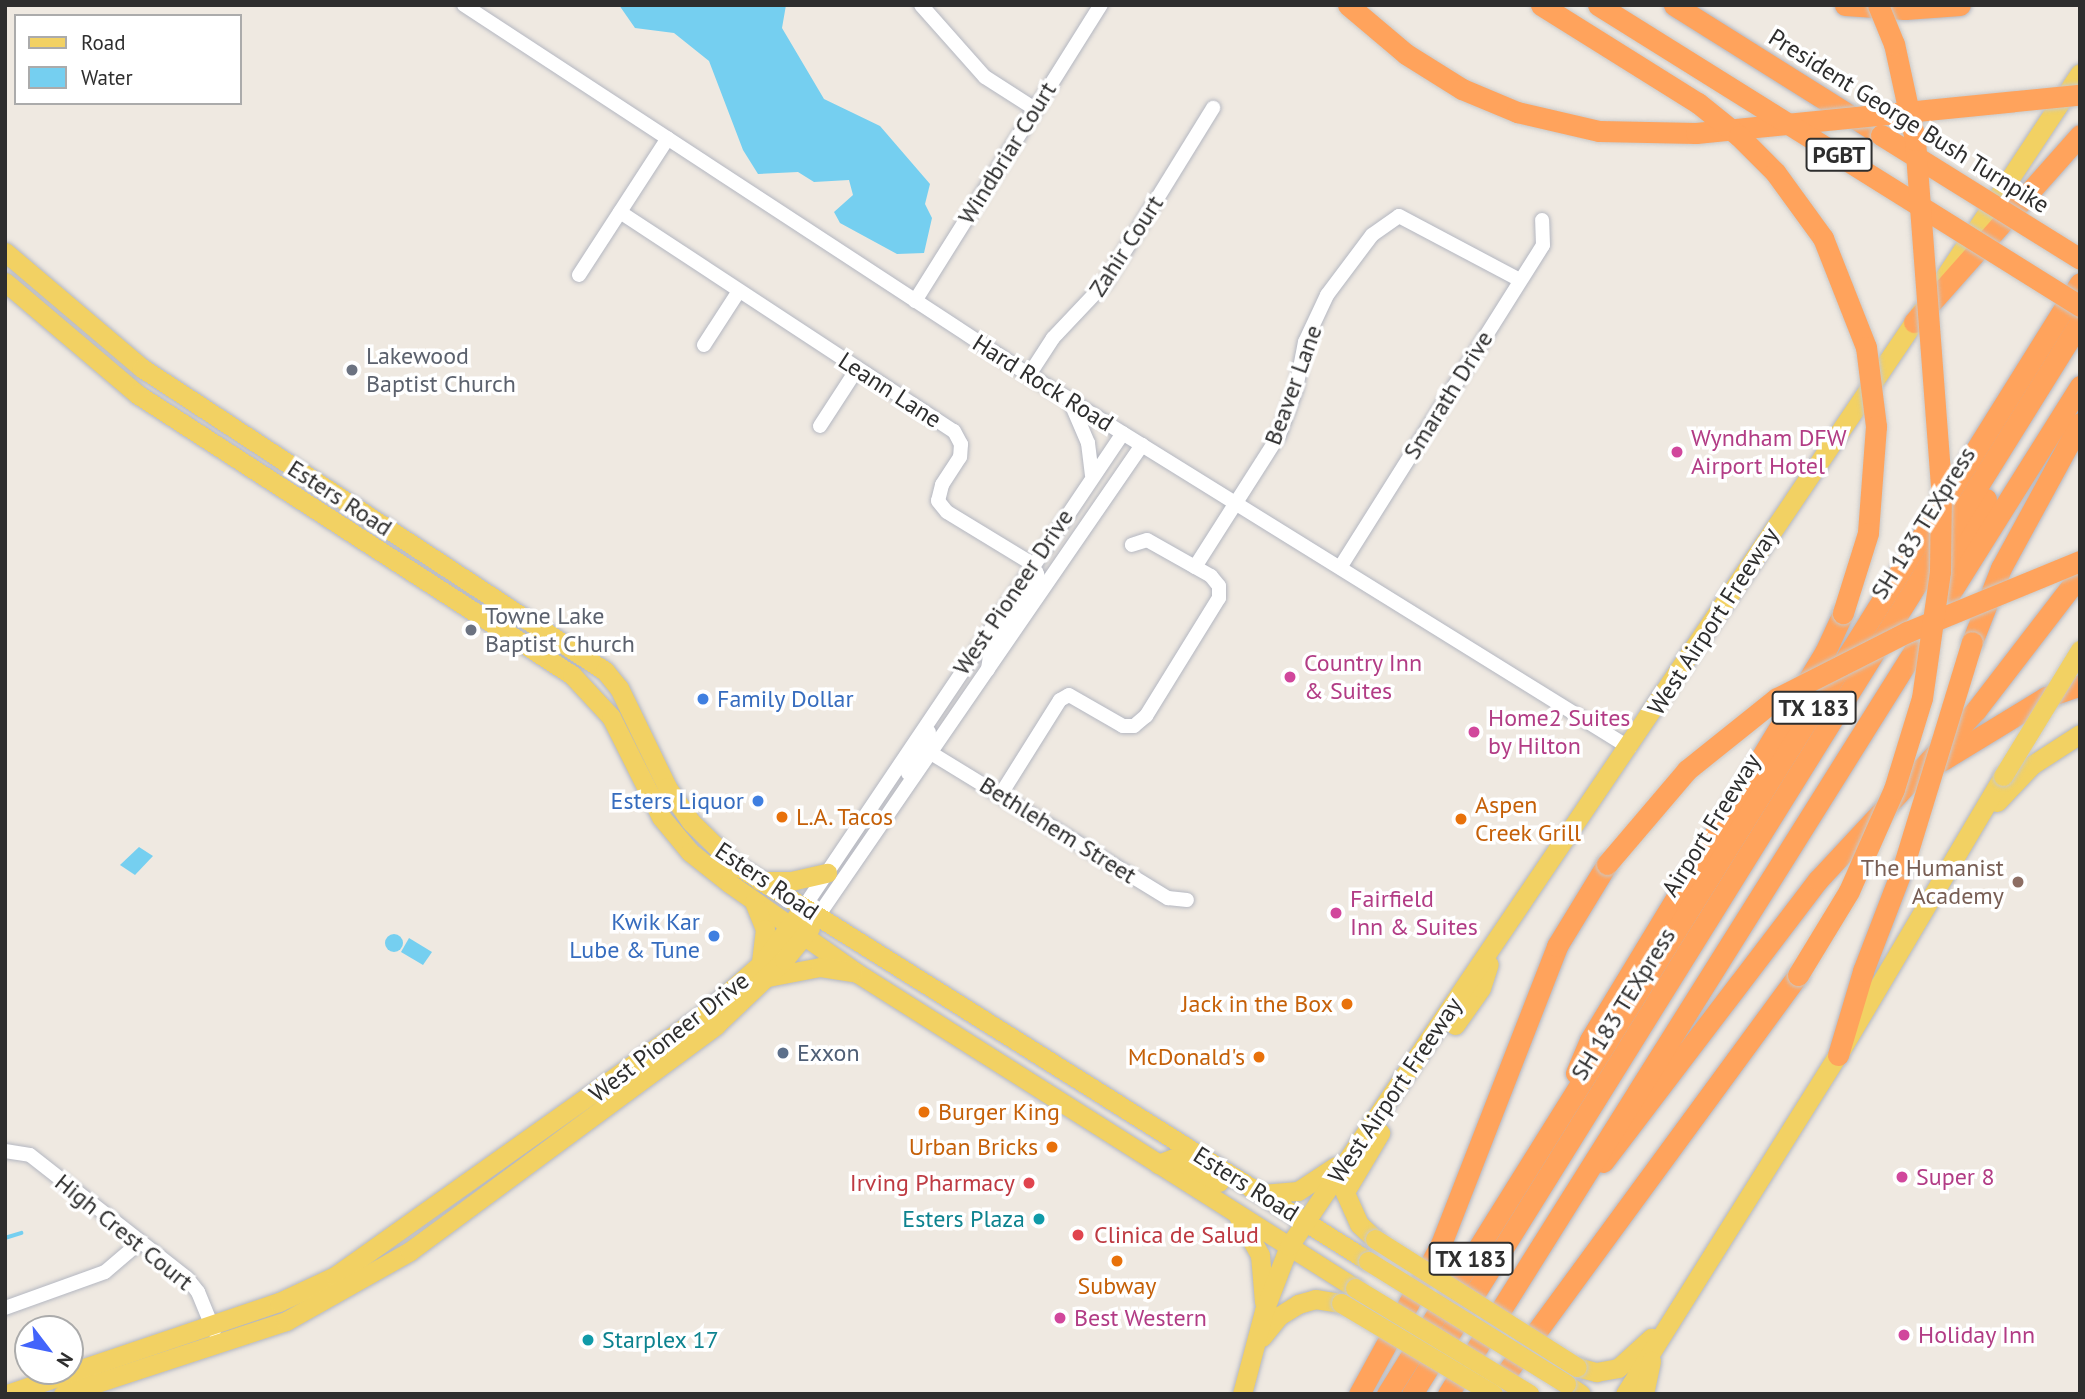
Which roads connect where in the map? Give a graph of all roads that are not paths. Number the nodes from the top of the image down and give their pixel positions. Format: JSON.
{"nodes":[{"id":1,"x":464,"y":5,"type":"edge"},
{"id":2,"x":921,"y":5,"type":"edge"},
{"id":3,"x":1101,"y":5,"type":"edge"},
{"id":4,"x":1348,"y":5,"type":"edge"},
{"id":5,"x":1541,"y":5,"type":"edge"},
{"id":6,"x":1598,"y":5,"type":"edge"},
{"id":7,"x":1674,"y":5,"type":"edge"},
{"id":8,"x":1844,"y":5,"type":"edge"},
{"id":9,"x":1878,"y":5,"type":"edge"},
{"id":10,"x":1960,"y":5,"type":"edge"},
{"id":11,"x":2080,"y":73,"type":"edge"},
{"id":12,"x":2080,"y":95,"type":"edge"},
{"id":13,"x":1213,"y":108,"type":"dead end"},
{"id":14,"x":1035,"y":109,"type":"junction"},
{"id":15,"x":2080,"y":135,"type":"edge"},
{"id":16,"x":668,"y":138,"type":"junction"},
{"id":17,"x":620,"y":212,"type":"junction"},
{"id":18,"x":1542,"y":220,"type":"dead end"},
{"id":19,"x":5,"y":252,"type":"edge"},
{"id":20,"x":2080,"y":259,"type":"edge"},
{"id":21,"x":579,"y":275,"type":"dead end"},
{"id":22,"x":1520,"y":280,"type":"junction"},
{"id":23,"x":5,"y":282,"type":"edge"},
{"id":24,"x":2080,"y":284,"type":"edge"},
{"id":25,"x":739,"y":291,"type":"junction"},
{"id":26,"x":915,"y":302,"type":"junction"},
{"id":27,"x":2080,"y":306,"type":"edge"},
{"id":28,"x":1914,"y":322,"type":"junction"},
{"id":29,"x":2080,"y":322,"type":"edge"},
{"id":30,"x":704,"y":345,"type":"dead end"},
{"id":31,"x":2080,"y":348,"type":"edge"},
{"id":32,"x":858,"y":369,"type":"junction"},
{"id":33,"x":1028,"y":375,"type":"junction"},
{"id":34,"x":2080,"y":386,"type":"edge"},
{"id":35,"x":1070,"y":401,"type":"junction"},
{"id":36,"x":2080,"y":423,"type":"edge"},
{"id":37,"x":820,"y":426,"type":"dead end"},
{"id":38,"x":1122,"y":433,"type":"junction"},
{"id":39,"x":1142,"y":444,"type":"junction"},
{"id":40,"x":1092,"y":475,"type":"junction"},
{"id":41,"x":1236,"y":503,"type":"junction"},
{"id":42,"x":375,"y":533,"type":"junction"},
{"id":43,"x":1132,"y":545,"type":"dead end"},
{"id":44,"x":2080,"y":561,"type":"edge"},
{"id":45,"x":1031,"y":564,"type":"junction"},
{"id":46,"x":1341,"y":566,"type":"junction"},
{"id":47,"x":1195,"y":567,"type":"junction"},
{"id":48,"x":2080,"y":575,"type":"edge"},
{"id":49,"x":541,"y":628,"type":"junction"},
{"id":50,"x":531,"y":645,"type":"junction"},
{"id":51,"x":2080,"y":650,"type":"edge"},
{"id":52,"x":988,"y":670,"type":"junction"},
{"id":53,"x":2080,"y":685,"type":"edge"},
{"id":54,"x":930,"y":717,"type":"junction"},
{"id":55,"x":2080,"y":734,"type":"edge"},
{"id":56,"x":1630,"y":748,"type":"junction"},
{"id":57,"x":931,"y":752,"type":"junction"},
{"id":58,"x":1913,"y":780,"type":"junction"},
{"id":59,"x":903,"y":794,"type":"junction"},
{"id":60,"x":1001,"y":794,"type":"junction"},
{"id":61,"x":1966,"y":834,"type":"junction"},
{"id":62,"x":827,"y":873,"type":"junction"},
{"id":63,"x":760,"y":881,"type":"junction"},
{"id":64,"x":1187,"y":900,"type":"dead end"},
{"id":65,"x":753,"y":901,"type":"junction"},
{"id":66,"x":811,"y":911,"type":"junction"},
{"id":67,"x":797,"y":932,"type":"junction"},
{"id":68,"x":1496,"y":943,"type":"junction"},
{"id":69,"x":764,"y":970,"type":"junction"},
{"id":70,"x":857,"y":973,"type":"junction"},
{"id":71,"x":1026,"y":1047,"type":"junction"},
{"id":72,"x":1838,"y":1055,"type":"junction"},
{"id":73,"x":1012,"y":1070,"type":"junction"},
{"id":74,"x":1093,"y":1089,"type":"junction"},
{"id":75,"x":1551,"y":1134,"type":"junction"},
{"id":76,"x":1174,"y":1139,"type":"junction"},
{"id":77,"x":5,"y":1151,"type":"edge"},
{"id":78,"x":1352,"y":1152,"type":"junction"},
{"id":79,"x":1157,"y":1164,"type":"junction"},
{"id":80,"x":1256,"y":1191,"type":"junction"},
{"id":81,"x":1572,"y":1194,"type":"junction"},
{"id":82,"x":1235,"y":1212,"type":"junction"},
{"id":83,"x":1306,"y":1221,"type":"junction"},
{"id":84,"x":139,"y":1242,"type":"junction"},
{"id":85,"x":1289,"y":1246,"type":"junction"},
{"id":86,"x":5,"y":1308,"type":"edge"},
{"id":87,"x":1265,"y":1311,"type":"junction"},
{"id":88,"x":1676,"y":1312,"type":"junction"},
{"id":89,"x":214,"y":1333,"type":"junction"},
{"id":90,"x":1656,"y":1344,"type":"junction"},
{"id":91,"x":1254,"y":1346,"type":"junction"},
{"id":92,"x":1574,"y":1389,"type":"edge"},
{"id":93,"x":7,"y":1394,"type":"edge"},
{"id":94,"x":63,"y":1394,"type":"edge"},
{"id":95,"x":1242,"y":1394,"type":"edge"},
{"id":96,"x":1359,"y":1394,"type":"edge"},
{"id":97,"x":1387,"y":1394,"type":"edge"},
{"id":98,"x":1412,"y":1394,"type":"edge"},
{"id":99,"x":1424,"y":1394,"type":"edge"},
{"id":100,"x":1448,"y":1394,"type":"edge"},
{"id":101,"x":1492,"y":1394,"type":"edge"},
{"id":102,"x":1528,"y":1394,"type":"edge"},
{"id":103,"x":1625,"y":1394,"type":"edge"},
{"id":104,"x":1644,"y":1394,"type":"edge"}],
"edges":[{"from":1,"to":16,"type":"street","name":"Hard Rock Road"},
{"from":2,"to":14,"type":"street"},
{"from":3,"to":14,"type":"street","name":"Windbriar Court"},
{"from":4,"to":12,"type":"highway","bridge":true},
{"from":5,"to":75,"type":"highway","bridge":true},
{"from":6,"to":27,"type":"highway","number":"PGBT","bridge":true},
{"from":7,"to":20,"type":"highway","name":"President George Bush Turnpike","number":"PGBT","bridge":true},
{"from":8,"to":10,"type":"highway"},
{"from":9,"to":101,"type":"highway","bridge":true},
{"from":11,"to":28,"type":"main road","name":"West Airport Freeway"},
{"from":13,"to":33,"type":"street","name":"Zahir Court"},
{"from":14,"to":26,"type":"street","name":"Windbriar Court"},
{"from":15,"to":28,"type":"highway"},
{"from":16,"to":17,"type":"street"},
{"from":16,"to":26,"type":"street","name":"Hard Rock Road"},
{"from":17,"to":21,"type":"street"},
{"from":17,"to":25,"type":"street","name":"Leann Lane"},
{"from":18,"to":22,"type":"street","name":"Smarath Drive"},
{"from":19,"to":42,"type":"main road","name":"Esters Road"},
{"from":22,"to":41,"type":"street","name":"Beaver Lane"},
{"from":22,"to":46,"type":"street","name":"Smarath Drive"},
{"from":23,"to":42,"type":"main road","name":"Esters Road"},
{"from":24,"to":75,"type":"highway","name":"Airport Freeway","number":"TX 183"},
{"from":25,"to":30,"type":"street"},
{"from":25,"to":32,"type":"street","name":"Leann Lane"},
{"from":26,"to":33,"type":"street","name":"Hard Rock Road"},
{"from":28,"to":56,"type":"main road","name":"West Airport Freeway"},
{"from":29,"to":98,"type":"highway","name":"SH 183 TEXpress"},
{"from":31,"to":99,"type":"highway","name":"SH 183 TEXpress"},
{"from":32,"to":37,"type":"street"},
{"from":32,"to":45,"type":"street","name":"Leann Lane"},
{"from":33,"to":35,"type":"street","name":"Hard Rock Road"},
{"from":34,"to":81,"type":"highway","number":"TX 183"},
{"from":35,"to":38,"type":"street","name":"Hard Rock Road"},
{"from":35,"to":40,"type":"street"},
{"from":36,"to":72,"type":"highway","bridge":true},
{"from":38,"to":39,"type":"street","name":"Hard Rock Road"},
{"from":38,"to":40,"type":"street","name":"West Pioneer Drive"},
{"from":39,"to":41,"type":"street","name":"Hard Rock Road"},
{"from":39,"to":52,"type":"street","name":"West Pioneer Drive"},
{"from":40,"to":45,"type":"street","name":"West Pioneer Drive"},
{"from":41,"to":46,"type":"street","name":"Hard Rock Road"},
{"from":41,"to":47,"type":"street"},
{"from":42,"to":49,"type":"main road","name":"Esters Road"},
{"from":42,"to":50,"type":"main road","name":"Esters Road"},
{"from":43,"to":47,"type":"street"},
{"from":44,"to":96,"type":"highway","bridge":true},
{"from":45,"to":52,"type":"street"},
{"from":45,"to":54,"type":"street","name":"West Pioneer Drive"},
{"from":46,"to":56,"type":"street","name":"Hard Rock Road"},
{"from":47,"to":60,"type":"street"},
{"from":48,"to":58,"type":"highway"},
{"from":49,"to":50,"type":"main road"},
{"from":49,"to":63,"type":"main road","name":"Esters Road"},
{"from":50,"to":65,"type":"main road","name":"Esters Road"},
{"from":51,"to":61,"type":"main road","bridge":true},
{"from":52,"to":57,"type":"street","name":"West Pioneer Drive"},
{"from":53,"to":58,"type":"highway"},
{"from":54,"to":59,"type":"street"},
{"from":54,"to":62,"type":"street","name":"West Pioneer Drive"},
{"from":55,"to":61,"type":"main road"},
{"from":56,"to":68,"type":"main road","name":"West Airport Freeway"},
{"from":57,"to":59,"type":"street","name":"West Pioneer Drive"},
{"from":57,"to":60,"type":"street","name":"Bethlehem Street"},
{"from":58,"to":81,"type":"highway"},
{"from":59,"to":66,"type":"street","name":"West Pioneer Drive"},
{"from":60,"to":64,"type":"street","name":"Bethlehem Street"},
{"from":61,"to":72,"type":"main road"},
{"from":62,"to":63,"type":"main road"},
{"from":62,"to":66,"type":"street","name":"West Pioneer Drive"},
{"from":63,"to":66,"type":"main road","name":"Esters Road"},
{"from":65,"to":67,"type":"main road","name":"Esters Road"},
{"from":65,"to":69,"type":"main road"},
{"from":66,"to":67,"type":"main road","name":"West Pioneer Drive"},
{"from":66,"to":71,"type":"main road","name":"Esters Road"},
{"from":67,"to":69,"type":"main road","name":"West Pioneer Drive"},
{"from":67,"to":70,"type":"main road","name":"Esters Road"},
{"from":68,"to":78,"type":"main road","name":"West Airport Freeway"},
{"from":68,"to":88,"type":"main road","bridge":true},
{"from":69,"to":70,"type":"main road"},
{"from":69,"to":89,"type":"main road","name":"West Pioneer Drive"},
{"from":70,"to":73,"type":"main road","name":"Esters Road"},
{"from":71,"to":73,"type":"main road"},
{"from":71,"to":74,"type":"main road","name":"Esters Road"},
{"from":72,"to":88,"type":"main road"},
{"from":73,"to":74,"type":"main road"},
{"from":73,"to":79,"type":"main road","name":"Esters Road"},
{"from":74,"to":76,"type":"main road","name":"Esters Road"},
{"from":75,"to":97,"type":"highway","name":"Airport Freeway","number":"TX 183"},
{"from":76,"to":79,"type":"main road"},
{"from":76,"to":80,"type":"main road","name":"Esters Road"},
{"from":77,"to":84,"type":"street","name":"High Crest Court"},
{"from":78,"to":80,"type":"main road"},
{"from":78,"to":83,"type":"main road","name":"West Airport Freeway"},
{"from":79,"to":80,"type":"main road"},
{"from":79,"to":82,"type":"main road","name":"Esters Road"},
{"from":80,"to":83,"type":"main road","name":"Esters Road"},
{"from":81,"to":100,"type":"highway","number":"TX 183"},
{"from":82,"to":85,"type":"main road","name":"Esters Road"},
{"from":82,"to":87,"type":"main road"},
{"from":83,"to":85,"type":"main road","name":"West Airport Freeway"},
{"from":83,"to":92,"type":"main road","name":"Esters Road","bridge":true},
{"from":84,"to":86,"type":"street"},
{"from":84,"to":89,"type":"street","name":"High Crest Court"},
{"from":85,"to":87,"type":"main road","name":"West Airport Freeway"},
{"from":85,"to":102,"type":"main road","name":"Esters Road","bridge":true},
{"from":87,"to":91,"type":"main road","name":"West Airport Freeway"},
{"from":88,"to":90,"type":"main road"},
{"from":89,"to":93,"type":"main road","name":"West Pioneer Drive"},
{"from":89,"to":94,"type":"main road","name":"West Pioneer Drive"},
{"from":90,"to":103,"type":"main road"},
{"from":90,"to":104,"type":"main road"},
{"from":91,"to":95,"type":"main road","name":"West Airport Freeway"},
{"from":91,"to":101,"type":"main road","bridge":true}]}
